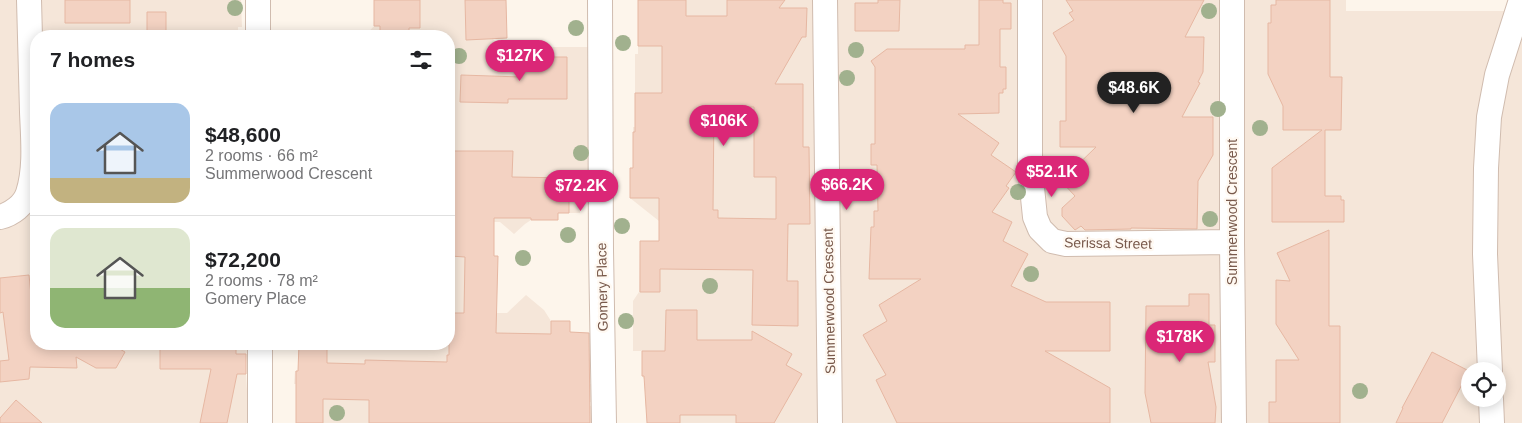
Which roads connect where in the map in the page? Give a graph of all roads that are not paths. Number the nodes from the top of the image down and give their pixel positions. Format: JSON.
{"nodes":[{"id":1,"x":29,"y":0,"type":"edge"},
{"id":2,"x":258,"y":0,"type":"edge"},
{"id":3,"x":600,"y":0,"type":"edge"},
{"id":4,"x":826,"y":0,"type":"edge"},
{"id":5,"x":1030,"y":0,"type":"edge"},
{"id":6,"x":1232,"y":0,"type":"edge"},
{"id":7,"x":1521,"y":0,"type":"edge"},
{"id":8,"x":258,"y":30,"type":"edge"},
{"id":9,"x":30,"y":32,"type":"edge"},
{"id":10,"x":30,"y":182,"type":"edge"},
{"id":11,"x":0,"y":217,"type":"edge"},
{"id":12,"x":1232,"y":242,"type":"junction"},
{"id":13,"x":260,"y":350,"type":"edge"},
{"id":14,"x":1490,"y":362,"type":"edge"},
{"id":15,"x":1491,"y":407,"type":"edge"},
{"id":16,"x":260,"y":423,"type":"edge"},
{"id":17,"x":604,"y":423,"type":"edge"},
{"id":18,"x":830,"y":423,"type":"edge"},
{"id":19,"x":1234,"y":423,"type":"edge"},
{"id":20,"x":1492,"y":423,"type":"edge"}],
"edges":[{"from":1,"to":9,"type":"street"},
{"from":2,"to":8,"type":"street"},
{"from":3,"to":17,"type":"street","name":"Gomery Place"},
{"from":4,"to":18,"type":"street","name":"Summerwood Crescent"},
{"from":5,"to":12,"type":"street","name":"Serissa Street"},
{"from":6,"to":12,"type":"street","name":"Summerwood Crescent"},
{"from":7,"to":14,"type":"street"},
{"from":10,"to":11,"type":"street"},
{"from":12,"to":19,"type":"street","name":"Summerwood Crescent"},
{"from":13,"to":16,"type":"street"},
{"from":15,"to":20,"type":"street"}]}
